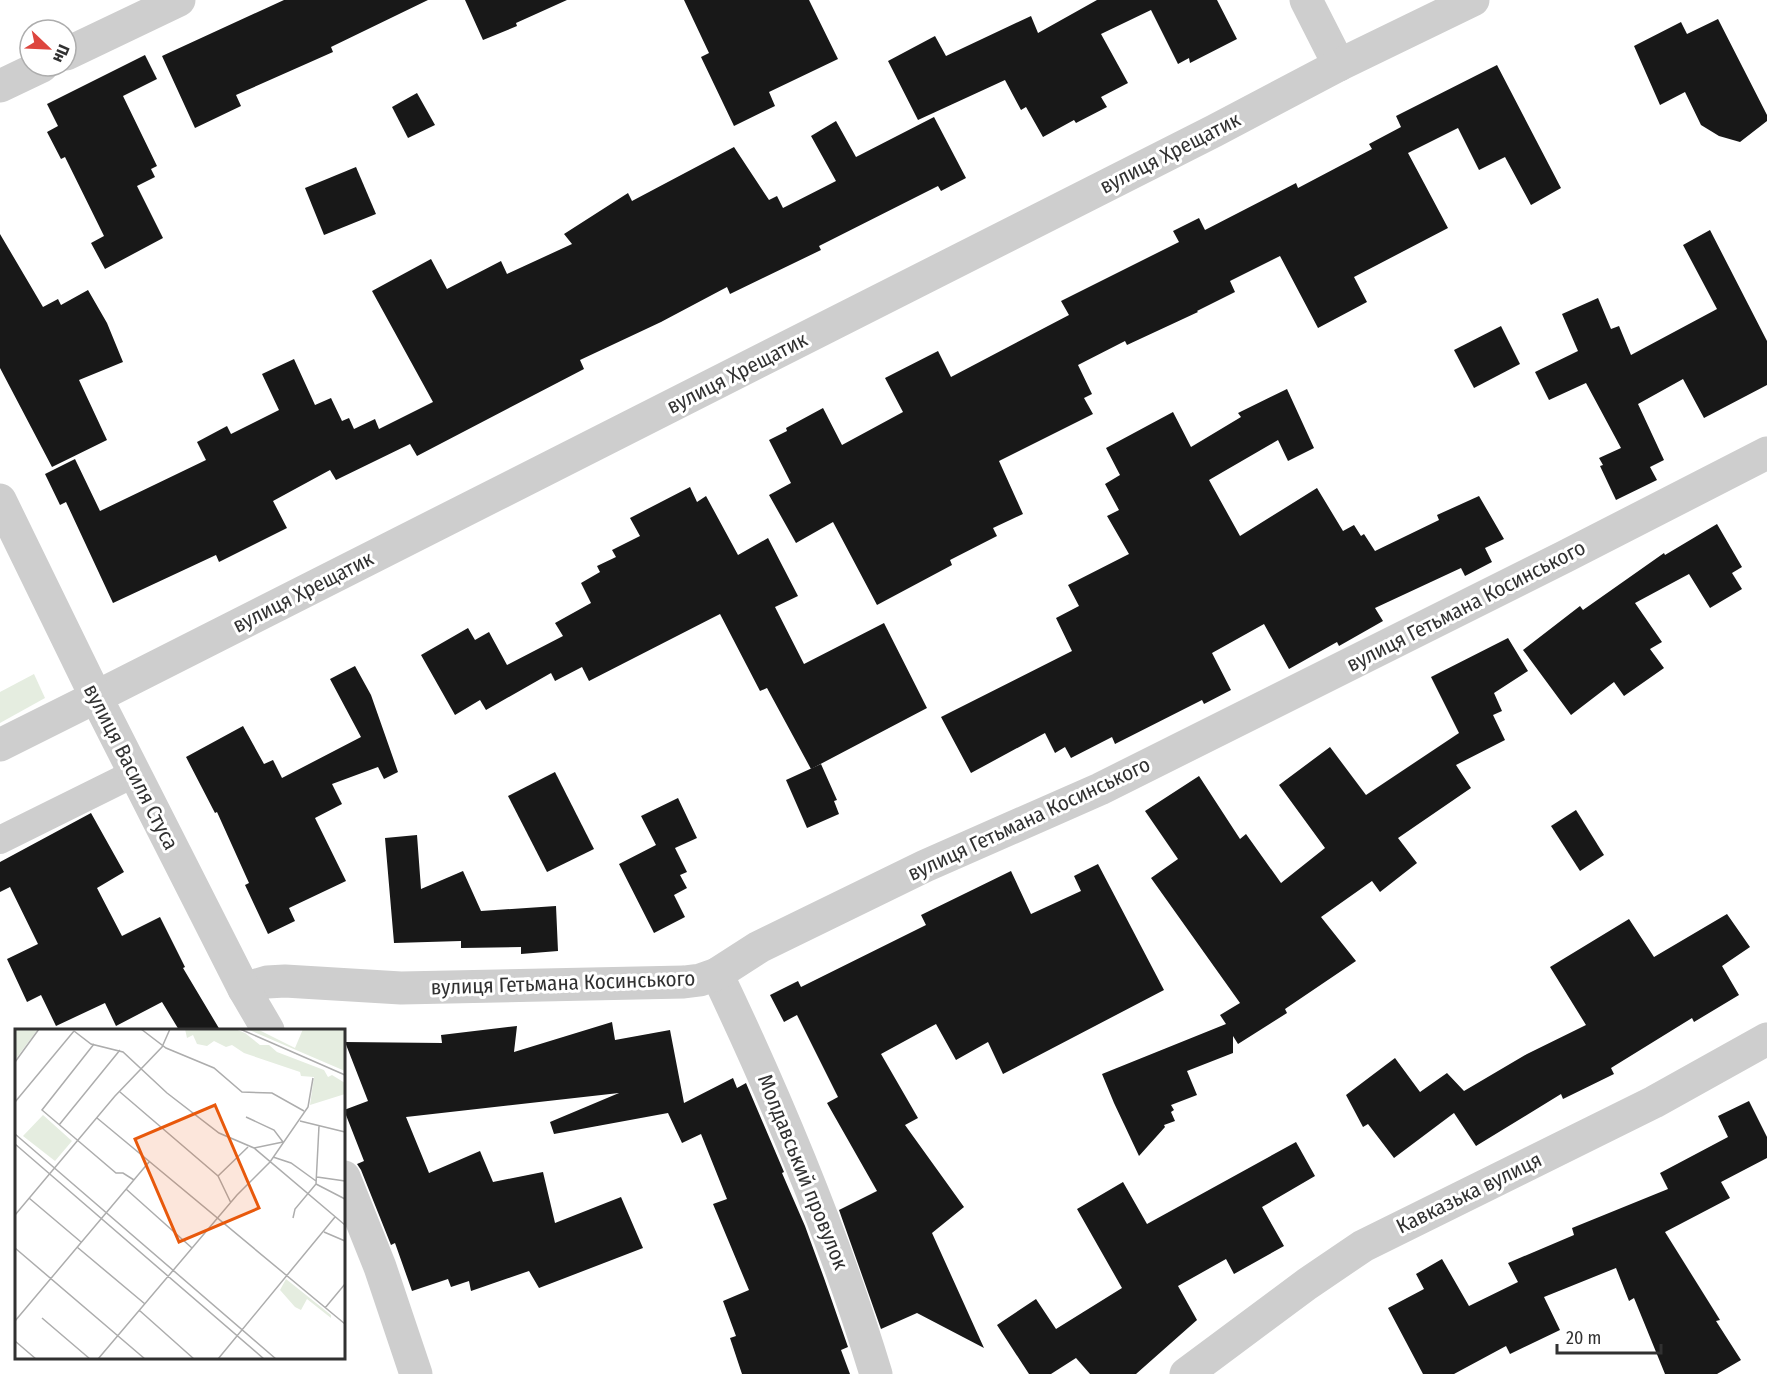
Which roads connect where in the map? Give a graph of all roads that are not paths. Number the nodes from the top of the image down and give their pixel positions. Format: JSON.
{"nodes":[{"id":1,"x":179,"y":0,"type":"edge"},
{"id":2,"x":1306,"y":0,"type":"edge"},
{"id":3,"x":1473,"y":0,"type":"edge"},
{"id":4,"x":78,"y":48,"type":"edge"},
{"id":5,"x":1339,"y":65,"type":"junction"},
{"id":6,"x":18,"y":77,"type":"edge"},
{"id":7,"x":0,"y":86,"type":"edge"},
{"id":8,"x":1767,"y":453,"type":"edge"},
{"id":9,"x":0,"y":500,"type":"edge"},
{"id":10,"x":96,"y":697,"type":"junction"},
{"id":11,"x":0,"y":745,"type":"edge"},
{"id":12,"x":133,"y":774,"type":"junction"},
{"id":13,"x":0,"y":840,"type":"edge"},
{"id":14,"x":717,"y":974,"type":"junction"},
{"id":15,"x":244,"y":989,"type":"junction"},
{"id":16,"x":267,"y":1029,"type":"edge"},
{"id":17,"x":1767,"y":1039,"type":"edge"},
{"id":18,"x":345,"y":1180,"type":"edge"},
{"id":19,"x":416,"y":1374,"type":"edge"},
{"id":20,"x":876,"y":1374,"type":"edge"},
{"id":21,"x":1186,"y":1374,"type":"edge"}],
"edges":[{"from":1,"to":4,"type":"street"},
{"from":2,"to":5,"type":"street"},
{"from":3,"to":5,"type":"street","name":"вулиця Хрещатик"},
{"from":5,"to":10,"type":"street","name":"вулиця Хрещатик"},
{"from":6,"to":7,"type":"street"},
{"from":8,"to":14,"type":"street","name":"вулиця Гетьмана Косинського"},
{"from":9,"to":10,"type":"street","name":"вулиця Василя Стуса"},
{"from":10,"to":11,"type":"street","name":"вулиця Хрещатик"},
{"from":10,"to":12,"type":"street","name":"вулиця Василя Стуса"},
{"from":12,"to":13,"type":"street"},
{"from":12,"to":15,"type":"street","name":"вулиця Василя Стуса"},
{"from":14,"to":15,"type":"street","name":"вулиця Гетьмана Косинського"},
{"from":14,"to":20,"type":"street","name":"Молдавський провулок"},
{"from":15,"to":16,"type":"street","name":"вулиця Василя Стуса"},
{"from":17,"to":21,"type":"street","name":"Кавказька вулиця"},
{"from":18,"to":19,"type":"street"}]}
